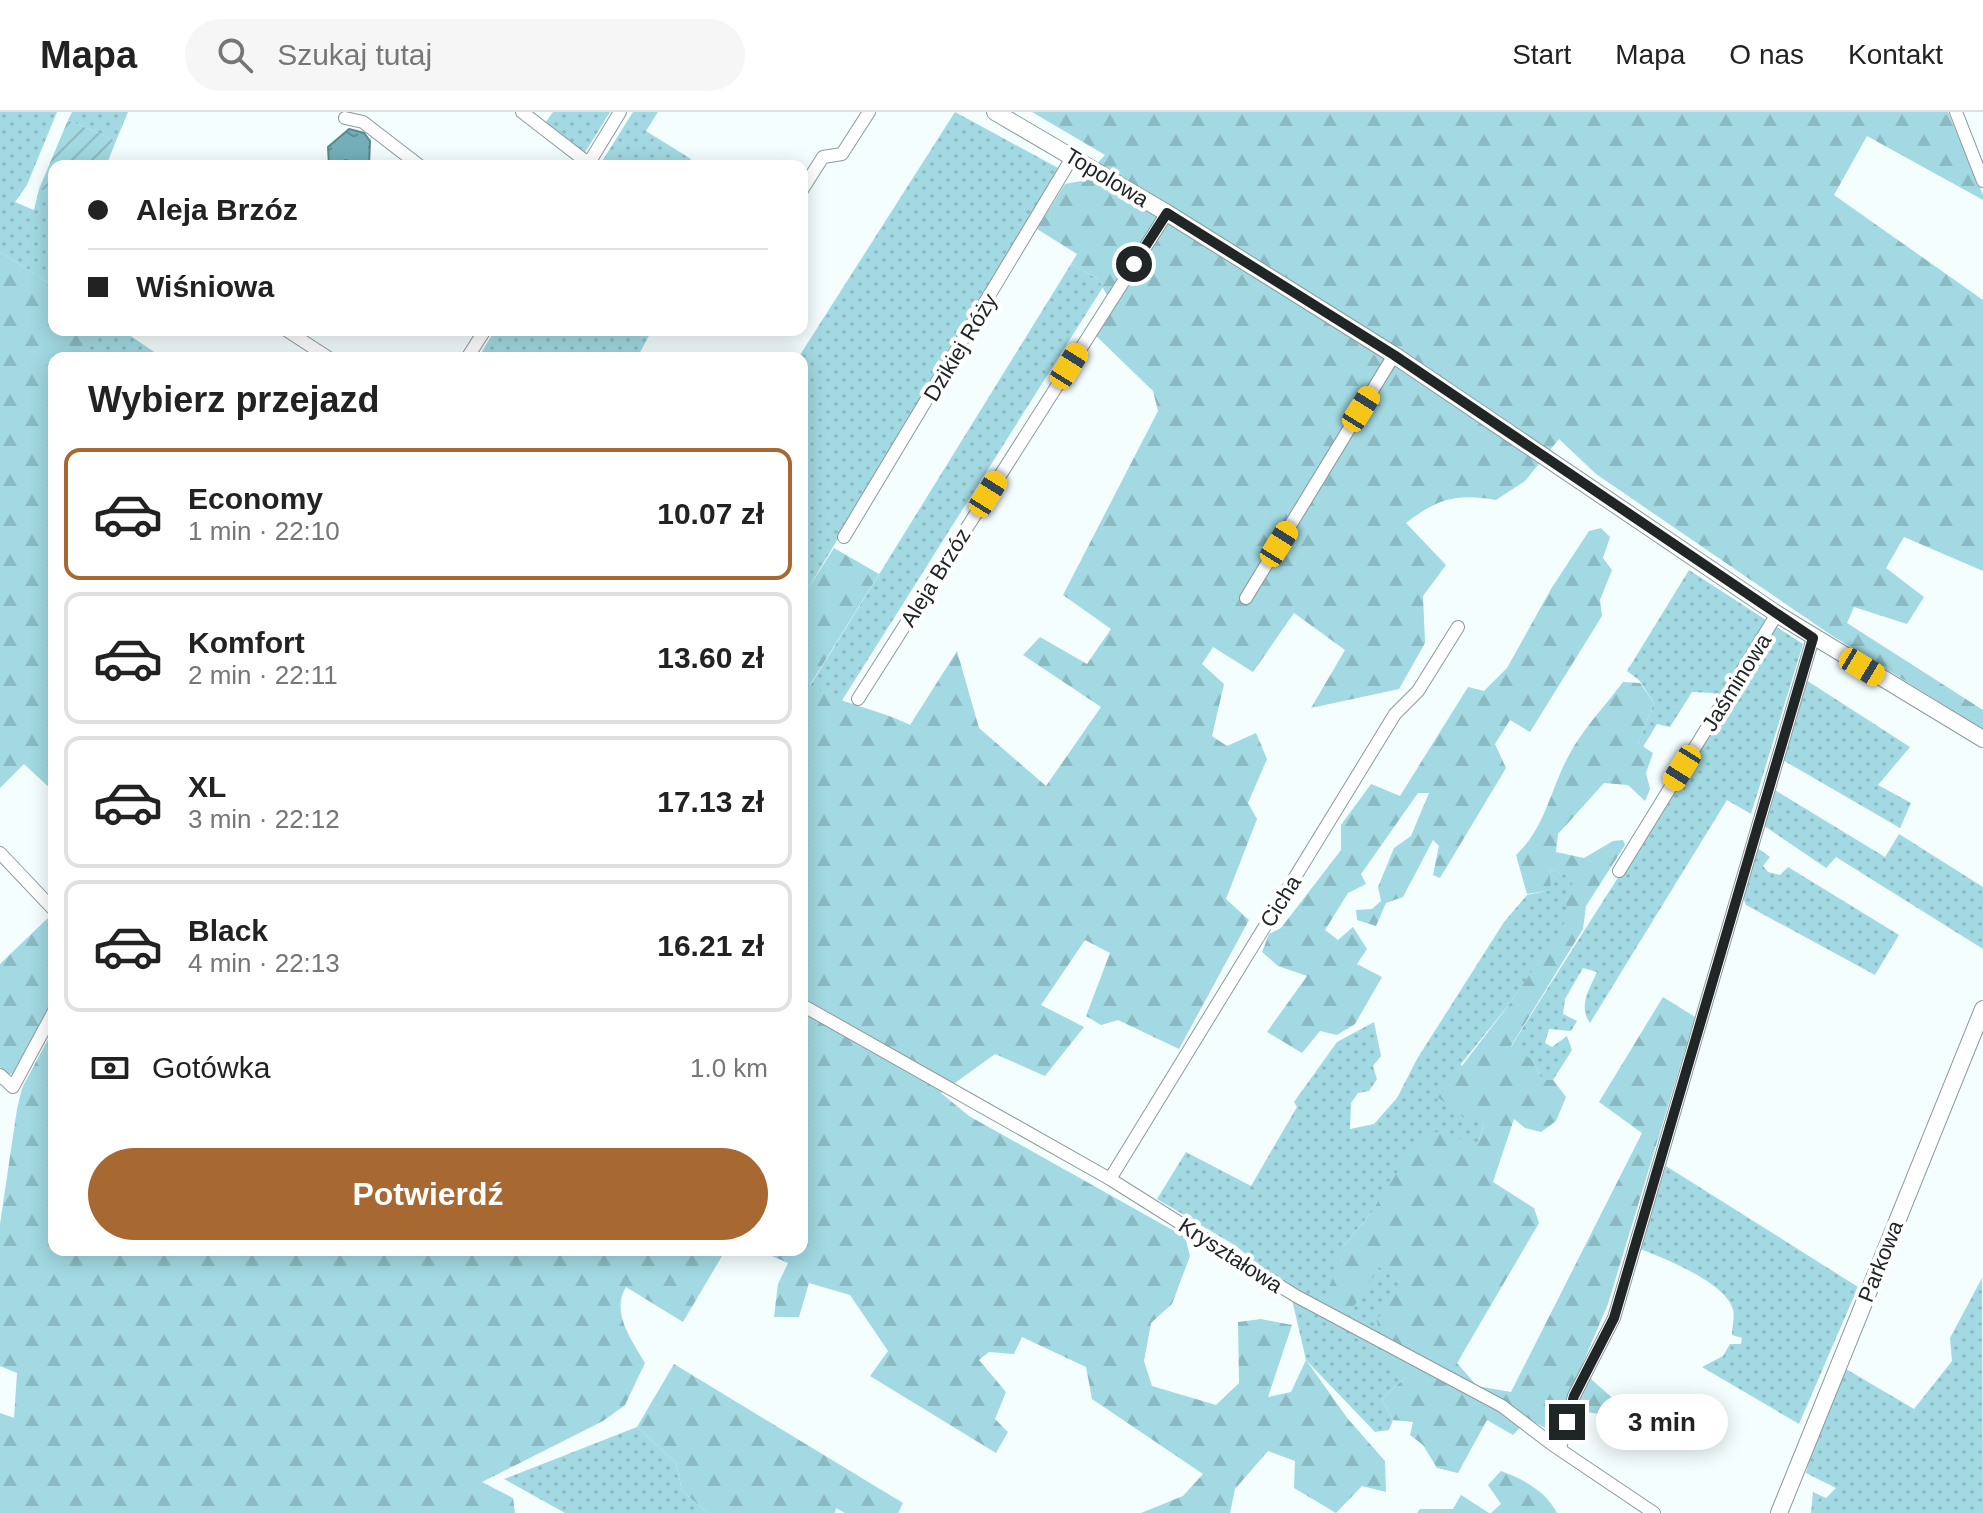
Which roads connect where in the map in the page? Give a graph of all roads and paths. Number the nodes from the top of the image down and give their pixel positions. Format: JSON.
{"nodes":[{"id":1,"x":522,"y":112,"type":"edge"},
{"id":2,"x":620,"y":112,"type":"edge"},
{"id":3,"x":869,"y":112,"type":"edge"},
{"id":4,"x":995,"y":112,"type":"edge"},
{"id":5,"x":1956,"y":112,"type":"edge"},
{"id":6,"x":345,"y":118,"type":"dead end"},
{"id":7,"x":1073,"y":156,"type":"junction"},
{"id":8,"x":412,"y":160,"type":"edge"},
{"id":9,"x":582,"y":160,"type":"edge"},
{"id":10,"x":591,"y":160,"type":"edge"},
{"id":11,"x":808,"y":181,"type":"edge"},
{"id":12,"x":1983,"y":181,"type":"edge"},
{"id":13,"x":1167,"y":213,"type":"junction"},
{"id":14,"x":295,"y":336,"type":"edge"},
{"id":15,"x":320,"y":352,"type":"edge"},
{"id":16,"x":1394,"y":355,"type":"junction"},
{"id":17,"x":844,"y":537,"type":"dead end"},
{"id":18,"x":1246,"y":598,"type":"dead end"},
{"id":19,"x":1777,"y":614,"type":"junction"},
{"id":20,"x":1458,"y":627,"type":"dead end"},
{"id":21,"x":1813,"y":638,"type":"junction"},
{"id":22,"x":858,"y":699,"type":"dead end"},
{"id":23,"x":1983,"y":739,"type":"edge"},
{"id":24,"x":0,"y":853,"type":"edge"},
{"id":25,"x":1619,"y":871,"type":"dead end"},
{"id":26,"x":48,"y":904,"type":"edge"},
{"id":27,"x":808,"y":1008,"type":"edge"},
{"id":28,"x":1983,"y":1009,"type":"edge"},
{"id":29,"x":48,"y":1022,"type":"edge"},
{"id":30,"x":0,"y":1075,"type":"edge"},
{"id":31,"x":1110,"y":1179,"type":"junction"},
{"id":32,"x":1560,"y":1448,"type":"junction"},
{"id":33,"x":1654,"y":1513,"type":"edge"},
{"id":34,"x":1779,"y":1513,"type":"edge"}],
"edges":[{"from":1,"to":9,"type":"street"},
{"from":2,"to":10,"type":"street"},
{"from":3,"to":11,"type":"street"},
{"from":4,"to":7,"type":"street","name":"Topolowa"},
{"from":5,"to":12,"type":"street"},
{"from":6,"to":8,"type":"street"},
{"from":7,"to":13,"type":"street","name":"Topolowa"},
{"from":7,"to":17,"type":"street","name":"Dzikiej Róży"},
{"from":13,"to":16,"type":"street","name":"Topolowa"},
{"from":13,"to":22,"type":"street","name":"Aleja Brzóz"},
{"from":14,"to":15,"type":"street"},
{"from":16,"to":18,"type":"street"},
{"from":16,"to":19,"type":"street","name":"Topolowa"},
{"from":19,"to":21,"type":"street","name":"Topolowa"},
{"from":19,"to":25,"type":"street","name":"Jaśminowa"},
{"from":20,"to":31,"type":"street","name":"Cicha"},
{"from":21,"to":23,"type":"street","name":"Topolowa"},
{"from":21,"to":32,"type":"street"},
{"from":24,"to":26,"type":"street"},
{"from":27,"to":31,"type":"street","name":"Kryształowa"},
{"from":28,"to":34,"type":"street","name":"Parkowa"},
{"from":29,"to":30,"type":"street"},
{"from":31,"to":32,"type":"street","name":"Kryształowa"},
{"from":32,"to":33,"type":"street","name":"Kryształowa"}]}
